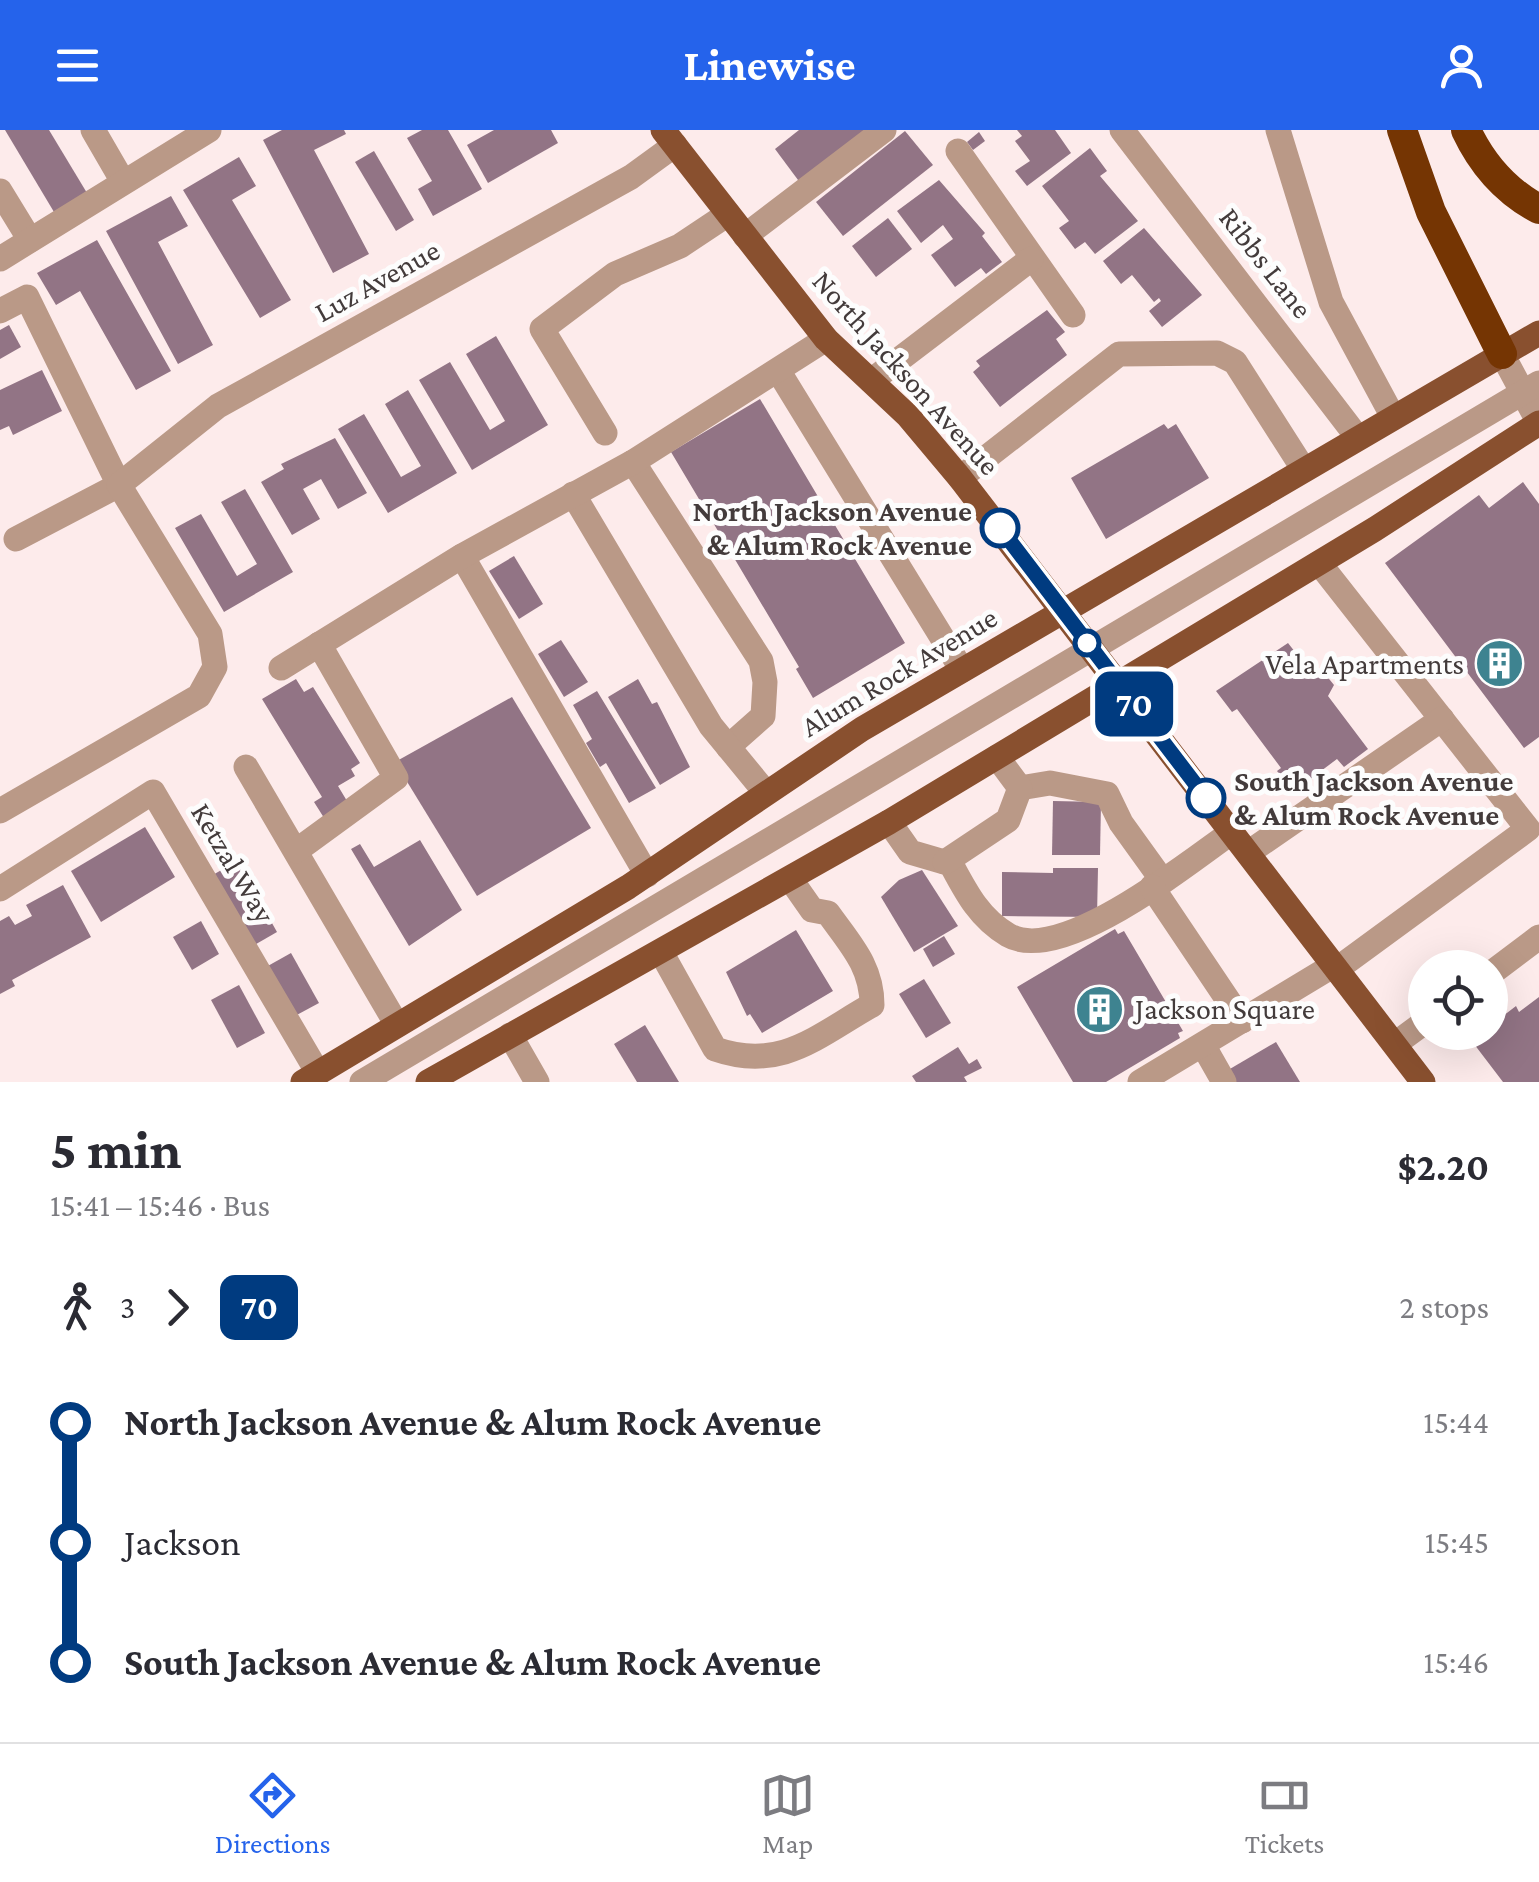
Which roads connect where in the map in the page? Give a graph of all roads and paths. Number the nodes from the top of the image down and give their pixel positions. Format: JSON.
{"nodes":[{"id":1,"x":93,"y":130,"type":"edge"},
{"id":2,"x":209,"y":130,"type":"edge"},
{"id":3,"x":884,"y":130,"type":"edge"},
{"id":4,"x":1122,"y":130,"type":"edge"},
{"id":5,"x":1278,"y":130,"type":"edge"},
{"id":6,"x":1402,"y":130,"type":"edge"},
{"id":7,"x":1466,"y":130,"type":"edge"},
{"id":8,"x":669,"y":138,"type":"edge"},
{"id":9,"x":172,"y":140,"type":"edge"},
{"id":10,"x":958,"y":151,"type":"dead end"},
{"id":11,"x":122,"y":180,"type":"junction"},
{"id":12,"x":0,"y":191,"type":"edge"},
{"id":13,"x":1539,"y":209,"type":"edge"},
{"id":14,"x":728,"y":214,"type":"junction"},
{"id":15,"x":745,"y":236,"type":"junction"},
{"id":16,"x":30,"y":240,"type":"junction"},
{"id":17,"x":0,"y":259,"type":"edge"},
{"id":18,"x":1031,"y":259,"type":"junction"},
{"id":19,"x":0,"y":311,"type":"edge"},
{"id":20,"x":1073,"y":315,"type":"dead end"},
{"id":21,"x":1539,"y":333,"type":"edge"},
{"id":22,"x":826,"y":339,"type":"junction"},
{"id":23,"x":1502,"y":354,"type":"junction"},
{"id":24,"x":778,"y":372,"type":"junction"},
{"id":25,"x":871,"y":381,"type":"junction"},
{"id":26,"x":1531,"y":388,"type":"edge"},
{"id":27,"x":1393,"y":417,"type":"junction"},
{"id":28,"x":1539,"y":423,"type":"edge"},
{"id":29,"x":605,"y":434,"type":"dead end"},
{"id":30,"x":1358,"y":438,"type":"junction"},
{"id":31,"x":633,"y":462,"type":"junction"},
{"id":32,"x":1304,"y":470,"type":"junction"},
{"id":33,"x":960,"y":478,"type":"junction"},
{"id":34,"x":119,"y":485,"type":"junction"},
{"id":35,"x":572,"y":494,"type":"junction"},
{"id":36,"x":16,"y":539,"type":"dead end"},
{"id":37,"x":462,"y":556,"type":"junction"},
{"id":38,"x":1319,"y":563,"type":"junction"},
{"id":39,"x":1063,"y":612,"type":"junction"},
{"id":40,"x":319,"y":644,"type":"junction"},
{"id":41,"x":1090,"y":648,"type":"junction"},
{"id":42,"x":281,"y":668,"type":"dead end"},
{"id":43,"x":962,"y":670,"type":"junction"},
{"id":44,"x":1117,"y":682,"type":"junction"},
{"id":45,"x":1442,"y":719,"type":"junction"},
{"id":46,"x":728,"y":746,"type":"junction"},
{"id":47,"x":997,"y":757,"type":"junction"},
{"id":48,"x":246,"y":766,"type":"dead end"},
{"id":49,"x":1020,"y":788,"type":"junction"},
{"id":50,"x":766,"y":793,"type":"junction"},
{"id":51,"x":0,"y":811,"type":"edge"},
{"id":52,"x":890,"y":822,"type":"junction"},
{"id":53,"x":1232,"y":832,"type":"junction"},
{"id":54,"x":296,"y":851,"type":"junction"},
{"id":55,"x":1248,"y":853,"type":"junction"},
{"id":56,"x":944,"y":862,"type":"junction"},
{"id":57,"x":646,"y":875,"type":"junction"},
{"id":58,"x":792,"y":880,"type":"junction"},
{"id":59,"x":1157,"y":884,"type":"junction"},
{"id":60,"x":0,"y":889,"type":"edge"},
{"id":61,"x":1539,"y":937,"type":"edge"},
{"id":62,"x":661,"y":952,"type":"junction"},
{"id":63,"x":1508,"y":960,"type":"edge"},
{"id":64,"x":1336,"y":967,"type":"junction"},
{"id":65,"x":1242,"y":1021,"type":"junction"},
{"id":66,"x":397,"y":1025,"type":"junction"},
{"id":67,"x":1408,"y":1034,"type":"edge"},
{"id":68,"x":510,"y":1035,"type":"junction"},
{"id":69,"x":1395,"y":1044,"type":"junction"},
{"id":70,"x":1203,"y":1045,"type":"junction"},
{"id":71,"x":310,"y":1078,"type":"edge"},
{"id":72,"x":362,"y":1082,"type":"edge"},
{"id":73,"x":428,"y":1082,"type":"edge"},
{"id":74,"x":537,"y":1082,"type":"edge"},
{"id":75,"x":1140,"y":1082,"type":"edge"},
{"id":76,"x":1224,"y":1082,"type":"edge"},
{"id":77,"x":1423,"y":1082,"type":"edge"}],
"edges":[{"from":1,"to":11,"type":"street"},
{"from":2,"to":9,"type":"street"},
{"from":3,"to":15,"type":"street"},
{"from":4,"to":30,"type":"street","name":"Ribbs Lane"},
{"from":5,"to":27,"type":"street"},
{"from":6,"to":23,"type":"highway"},
{"from":7,"to":13,"type":"highway"},
{"from":8,"to":14,"type":"main road","name":"North Jackson Avenue"},
{"from":8,"to":34,"type":"street","name":"Luz Avenue"},
{"from":9,"to":11,"type":"street"},
{"from":10,"to":18,"type":"street"},
{"from":11,"to":16,"type":"street"},
{"from":12,"to":16,"type":"street"},
{"from":14,"to":15,"type":"main road","name":"North Jackson Avenue"},
{"from":14,"to":29,"type":"street"},
{"from":15,"to":22,"type":"main road","name":"North Jackson Avenue"},
{"from":16,"to":17,"type":"street"},
{"from":18,"to":20,"type":"street"},
{"from":18,"to":25,"type":"street"},
{"from":19,"to":34,"type":"street"},
{"from":21,"to":23,"type":"main road","name":"Alum Rock Avenue"},
{"from":22,"to":24,"type":"street"},
{"from":22,"to":25,"type":"main road","name":"North Jackson Avenue"},
{"from":23,"to":26,"type":"street"},
{"from":23,"to":27,"type":"main road","name":"Alum Rock Avenue"},
{"from":24,"to":31,"type":"street"},
{"from":24,"to":43,"type":"street"},
{"from":25,"to":33,"type":"main road","name":"North Jackson Avenue"},
{"from":26,"to":28,"type":"street"},
{"from":26,"to":41,"type":"street"},
{"from":27,"to":30,"type":"main road","name":"Alum Rock Avenue"},
{"from":28,"to":38,"type":"main road"},
{"from":30,"to":32,"type":"main road","name":"Alum Rock Avenue"},
{"from":31,"to":35,"type":"street"},
{"from":31,"to":46,"type":"street"},
{"from":32,"to":33,"type":"street"},
{"from":32,"to":39,"type":"main road","name":"Alum Rock Avenue"},
{"from":33,"to":39,"type":"main road","name":"North Jackson Avenue"},
{"from":34,"to":36,"type":"street","name":"Luz Avenue"},
{"from":34,"to":51,"type":"street"},
{"from":35,"to":37,"type":"street"},
{"from":35,"to":46,"type":"street"},
{"from":37,"to":40,"type":"street"},
{"from":37,"to":57,"type":"street"},
{"from":38,"to":44,"type":"main road"},
{"from":38,"to":45,"type":"street"},
{"from":39,"to":41,"type":"main road","name":"North Jackson Avenue"},
{"from":39,"to":43,"type":"main road","name":"Alum Rock Avenue"},
{"from":40,"to":42,"type":"street"},
{"from":40,"to":54,"type":"street"},
{"from":41,"to":44,"type":"main road","name":"North Jackson Avenue"},
{"from":41,"to":72,"type":"street"},
{"from":43,"to":50,"type":"main road","name":"Alum Rock Avenue"},
{"from":44,"to":47,"type":"main road"},
{"from":44,"to":53,"type":"main road","name":"North Jackson Avenue"},
{"from":45,"to":55,"type":"street"},
{"from":45,"to":64,"type":"street"},
{"from":46,"to":50,"type":"street"},
{"from":47,"to":49,"type":"street"},
{"from":47,"to":52,"type":"main road"},
{"from":48,"to":54,"type":"street"},
{"from":49,"to":56,"type":"street"},
{"from":49,"to":59,"type":"street"},
{"from":50,"to":57,"type":"main road","name":"Alum Rock Avenue"},
{"from":52,"to":56,"type":"street"},
{"from":52,"to":58,"type":"main road"},
{"from":53,"to":55,"type":"main road","name":"North Jackson Avenue"},
{"from":53,"to":59,"type":"street"},
{"from":54,"to":66,"type":"street"},
{"from":55,"to":64,"type":"main road","name":"North Jackson Avenue"},
{"from":56,"to":59,"type":"street"},
{"from":57,"to":66,"type":"main road","name":"Alum Rock Avenue"},
{"from":58,"to":62,"type":"main road"},
{"from":58,"to":62,"type":"street"},
{"from":59,"to":65,"type":"street"},
{"from":60,"to":71,"type":"street","name":"Ketzal Way"},
{"from":61,"to":63,"type":"street"},
{"from":62,"to":68,"type":"main road"},
{"from":64,"to":65,"type":"street"},
{"from":64,"to":69,"type":"main road","name":"North Jackson Avenue"},
{"from":65,"to":70,"type":"street"},
{"from":66,"to":71,"type":"main road","name":"Alum Rock Avenue"},
{"from":67,"to":69,"type":"street"},
{"from":68,"to":73,"type":"main road"},
{"from":68,"to":74,"type":"street"},
{"from":69,"to":77,"type":"main road","name":"North Jackson Avenue"},
{"from":70,"to":75,"type":"street"},
{"from":70,"to":76,"type":"street"}]}
